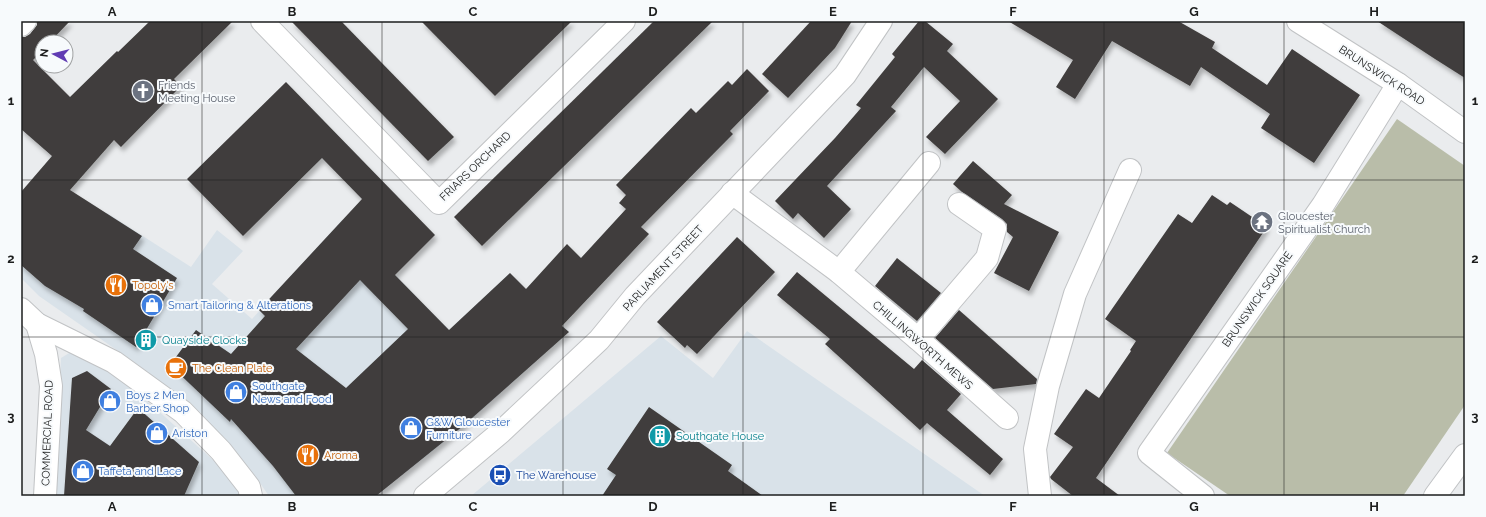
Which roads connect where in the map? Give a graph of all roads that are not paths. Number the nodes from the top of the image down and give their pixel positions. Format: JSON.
{"nodes":[{"id":1,"x":25,"y":21,"type":"edge"},
{"id":2,"x":262,"y":21,"type":"edge"},
{"id":3,"x":624,"y":21,"type":"edge"},
{"id":4,"x":881,"y":21,"type":"edge"},
{"id":5,"x":1298,"y":21,"type":"edge"},
{"id":6,"x":21,"y":25,"type":"edge"},
{"id":7,"x":1398,"y":84,"type":"junction"},
{"id":8,"x":1465,"y":132,"type":"edge"},
{"id":9,"x":929,"y":163,"type":"dead end"},
{"id":10,"x":1130,"y":170,"type":"dead end"},
{"id":11,"x":732,"y":193,"type":"junction"},
{"id":12,"x":959,"y":204,"type":"dead end"},
{"id":13,"x":839,"y":272,"type":"junction"},
{"id":14,"x":21,"y":309,"type":"edge"},
{"id":15,"x":37,"y":324,"type":"junction"},
{"id":16,"x":918,"y":339,"type":"junction"},
{"id":17,"x":1007,"y":418,"type":"dead end"},
{"id":18,"x":1465,"y":455,"type":"edge"},
{"id":19,"x":45,"y":496,"type":"edge"},
{"id":20,"x":251,"y":496,"type":"edge"},
{"id":21,"x":425,"y":496,"type":"edge"},
{"id":22,"x":1040,"y":496,"type":"edge"},
{"id":23,"x":1203,"y":496,"type":"edge"},
{"id":24,"x":1435,"y":496,"type":"edge"}],
"edges":[{"from":1,"to":6,"type":"street"},
{"from":2,"to":3,"type":"street","name":"FRIARS ORCHARD"},
{"from":4,"to":11,"type":"street","name":"PARLIAMENT STREET"},
{"from":5,"to":7,"type":"street","name":"BRUNSWICK ROAD"},
{"from":7,"to":8,"type":"street","name":"BRUNSWICK ROAD"},
{"from":7,"to":23,"type":"street","name":"BRUNSWICK SQUARE"},
{"from":9,"to":13,"type":"street"},
{"from":10,"to":22,"type":"street"},
{"from":11,"to":13,"type":"street","name":"CHILLINGWORTH MEWS"},
{"from":11,"to":21,"type":"street","name":"PARLIAMENT STREET"},
{"from":12,"to":16,"type":"street"},
{"from":13,"to":16,"type":"street","name":"CHILLINGWORTH MEWS"},
{"from":14,"to":15,"type":"street"},
{"from":15,"to":19,"type":"street","name":"COMMERCIAL ROAD"},
{"from":15,"to":20,"type":"street"},
{"from":16,"to":17,"type":"street","name":"CHILLINGWORTH MEWS"},
{"from":18,"to":24,"type":"street"}]}
